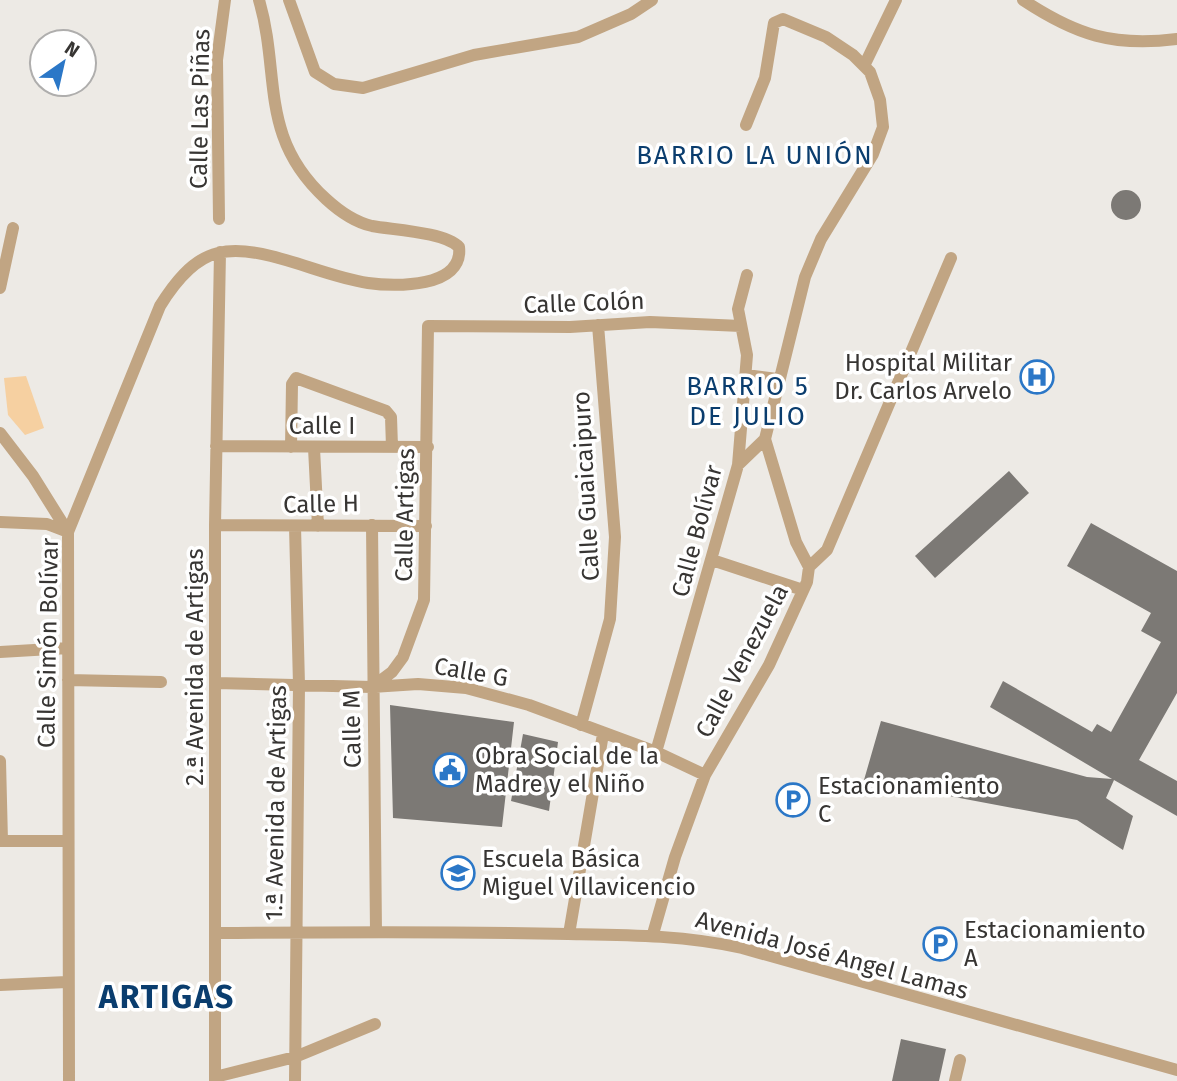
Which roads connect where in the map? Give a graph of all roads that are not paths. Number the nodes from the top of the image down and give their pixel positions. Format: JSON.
{"nodes":[{"id":1,"x":225,"y":0,"type":"edge"},
{"id":2,"x":258,"y":0,"type":"edge"},
{"id":3,"x":289,"y":0,"type":"edge"},
{"id":4,"x":652,"y":0,"type":"edge"},
{"id":5,"x":896,"y":0,"type":"edge"},
{"id":6,"x":1023,"y":0,"type":"edge"},
{"id":7,"x":1177,"y":39,"type":"edge"},
{"id":8,"x":864,"y":66,"type":"junction"},
{"id":9,"x":746,"y":125,"type":"dead end"},
{"id":10,"x":219,"y":219,"type":"dead end"},
{"id":11,"x":13,"y":228,"type":"dead end"},
{"id":12,"x":220,"y":252,"type":"junction"},
{"id":13,"x":951,"y":258,"type":"dead end"},
{"id":14,"x":747,"y":275,"type":"dead end"},
{"id":15,"x":0,"y":288,"type":"edge"},
{"id":16,"x":597,"y":325,"type":"junction"},
{"id":17,"x":428,"y":326,"type":"joint"},
{"id":18,"x":741,"y":326,"type":"junction"},
{"id":19,"x":746,"y":375,"type":"junction"},
{"id":20,"x":777,"y":379,"type":"junction"},
{"id":21,"x":0,"y":433,"type":"edge"},
{"id":22,"x":765,"y":439,"type":"junction"},
{"id":23,"x":216,"y":446,"type":"junction"},
{"id":24,"x":291,"y":447,"type":"junction"},
{"id":25,"x":392,"y":447,"type":"junction"},
{"id":26,"x":428,"y":447,"type":"junction"},
{"id":27,"x":314,"y":448,"type":"junction"},
{"id":28,"x":738,"y":465,"type":"junction"},
{"id":29,"x":0,"y":522,"type":"edge"},
{"id":30,"x":215,"y":525,"type":"junction"},
{"id":31,"x":372,"y":525,"type":"junction"},
{"id":32,"x":295,"y":526,"type":"junction"},
{"id":33,"x":318,"y":526,"type":"junction"},
{"id":34,"x":426,"y":526,"type":"junction"},
{"id":35,"x":68,"y":532,"type":"junction"},
{"id":36,"x":712,"y":560,"type":"junction"},
{"id":37,"x":809,"y":567,"type":"junction"},
{"id":38,"x":803,"y":590,"type":"junction"},
{"id":39,"x":68,"y":648,"type":"junction"},
{"id":40,"x":0,"y":652,"type":"edge"},
{"id":41,"x":68,"y":680,"type":"junction"},
{"id":42,"x":161,"y":682,"type":"dead end"},
{"id":43,"x":216,"y":683,"type":"junction"},
{"id":44,"x":299,"y":685,"type":"junction"},
{"id":45,"x":372,"y":687,"type":"junction"},
{"id":46,"x":581,"y":725,"type":"junction"},
{"id":47,"x":603,"y":734,"type":"junction"},
{"id":48,"x":656,"y":752,"type":"junction"},
{"id":49,"x":0,"y":761,"type":"edge"},
{"id":50,"x":705,"y":775,"type":"junction"},
{"id":51,"x":1,"y":841,"type":"edge"},
{"id":52,"x":67,"y":841,"type":"junction"},
{"id":53,"x":376,"y":932,"type":"junction"},
{"id":54,"x":217,"y":933,"type":"junction"},
{"id":55,"x":296,"y":933,"type":"junction"},
{"id":56,"x":569,"y":934,"type":"junction"},
{"id":57,"x":653,"y":934,"type":"junction"},
{"id":58,"x":67,"y":982,"type":"junction"},
{"id":59,"x":0,"y":985,"type":"edge"},
{"id":60,"x":375,"y":1024,"type":"dead end"},
{"id":61,"x":295,"y":1056,"type":"junction"},
{"id":62,"x":960,"y":1060,"type":"dead end"},
{"id":63,"x":1177,"y":1070,"type":"edge"},
{"id":64,"x":215,"y":1079,"type":"edge"},
{"id":65,"x":69,"y":1081,"type":"edge"},
{"id":66,"x":295,"y":1081,"type":"edge"},
{"id":67,"x":955,"y":1081,"type":"edge"}],
"edges":[{"from":1,"to":10,"type":"street","name":"Calle Las Piñas"},
{"from":2,"to":12,"type":"street"},
{"from":3,"to":4,"type":"street"},
{"from":5,"to":8,"type":"street"},
{"from":6,"to":7,"type":"street"},
{"from":8,"to":9,"type":"street","name":"Calle Venezuela"},
{"from":8,"to":20,"type":"street","name":"Calle Venezuela"},
{"from":11,"to":15,"type":"street"},
{"from":12,"to":23,"type":"street","name":"2.ª Avenida de Artigas"},
{"from":12,"to":35,"type":"street","name":"Calle Simón Bolívar"},
{"from":13,"to":37,"type":"street"},
{"from":14,"to":18,"type":"street","name":"Calle Bolívar"},
{"from":16,"to":17,"type":"street","name":"Calle Colón"},
{"from":16,"to":18,"type":"street","name":"Calle Colón"},
{"from":16,"to":46,"type":"street","name":"Calle Guaicaipuro"},
{"from":17,"to":26,"type":"street","name":"Calle Artigas"},
{"from":18,"to":19,"type":"street","name":"Calle Bolívar"},
{"from":19,"to":20,"type":"street"},
{"from":19,"to":28,"type":"street","name":"Calle Bolívar"},
{"from":20,"to":22,"type":"street","name":"Calle Venezuela"},
{"from":21,"to":35,"type":"street"},
{"from":22,"to":28,"type":"street"},
{"from":22,"to":37,"type":"street","name":"Calle Venezuela"},
{"from":23,"to":24,"type":"street","name":"Calle I"},
{"from":23,"to":30,"type":"street","name":"2.ª Avenida de Artigas"},
{"from":24,"to":25,"type":"street"},
{"from":24,"to":27,"type":"street","name":"Calle I"},
{"from":25,"to":26,"type":"street","name":"Calle I"},
{"from":25,"to":27,"type":"street","name":"Calle I"},
{"from":26,"to":34,"type":"street","name":"Calle Artigas"},
{"from":27,"to":33,"type":"street"},
{"from":28,"to":36,"type":"street","name":"Calle Bolívar"},
{"from":29,"to":35,"type":"street"},
{"from":30,"to":32,"type":"street","name":"Calle H"},
{"from":30,"to":43,"type":"street","name":"2.ª Avenida de Artigas"},
{"from":31,"to":33,"type":"street","name":"Calle H"},
{"from":31,"to":34,"type":"street","name":"Calle H"},
{"from":31,"to":45,"type":"street","name":"Calle M"},
{"from":32,"to":33,"type":"street","name":"Calle H"},
{"from":32,"to":44,"type":"street","name":"1.ª Avenida de Artigas"},
{"from":34,"to":45,"type":"street","name":"Calle Artigas"},
{"from":35,"to":39,"type":"street","name":"Calle Simón Bolívar"},
{"from":36,"to":38,"type":"street"},
{"from":36,"to":48,"type":"street","name":"Calle Bolívar"},
{"from":37,"to":38,"type":"street","name":"Calle Venezuela"},
{"from":38,"to":50,"type":"street","name":"Calle Venezuela"},
{"from":39,"to":40,"type":"street"},
{"from":39,"to":41,"type":"street","name":"Calle Simón Bolívar"},
{"from":41,"to":42,"type":"street"},
{"from":41,"to":52,"type":"street","name":"Calle Simón Bolívar"},
{"from":43,"to":44,"type":"street","name":"Calle G"},
{"from":43,"to":54,"type":"street","name":"2.ª Avenida de Artigas"},
{"from":44,"to":45,"type":"street","name":"Calle G"},
{"from":44,"to":55,"type":"street","name":"1.ª Avenida de Artigas"},
{"from":45,"to":46,"type":"street","name":"Calle G"},
{"from":45,"to":53,"type":"street","name":"Calle M"},
{"from":46,"to":47,"type":"street","name":"Calle G"},
{"from":47,"to":48,"type":"street","name":"Calle G"},
{"from":47,"to":56,"type":"street"},
{"from":48,"to":50,"type":"street","name":"Calle G"},
{"from":49,"to":51,"type":"street"},
{"from":50,"to":57,"type":"street","name":"Calle Venezuela"},
{"from":51,"to":52,"type":"street"},
{"from":52,"to":58,"type":"street","name":"Calle Simón Bolívar"},
{"from":53,"to":55,"type":"street","name":"Avenida José Angel Lamas"},
{"from":53,"to":56,"type":"street","name":"Avenida José Angel Lamas"},
{"from":54,"to":55,"type":"street","name":"Avenida José Angel Lamas"},
{"from":54,"to":64,"type":"street","name":"2.ª Avenida de Artigas"},
{"from":55,"to":61,"type":"street","name":"1.ª Avenida de Artigas"},
{"from":56,"to":57,"type":"street","name":"Avenida José Angel Lamas"},
{"from":57,"to":63,"type":"street","name":"Avenida José Angel Lamas"},
{"from":58,"to":59,"type":"street"},
{"from":58,"to":65,"type":"street","name":"Calle Simón Bolívar"},
{"from":60,"to":61,"type":"street"},
{"from":61,"to":64,"type":"street"},
{"from":61,"to":66,"type":"street","name":"1.ª Avenida de Artigas"},
{"from":62,"to":67,"type":"street"}]}
